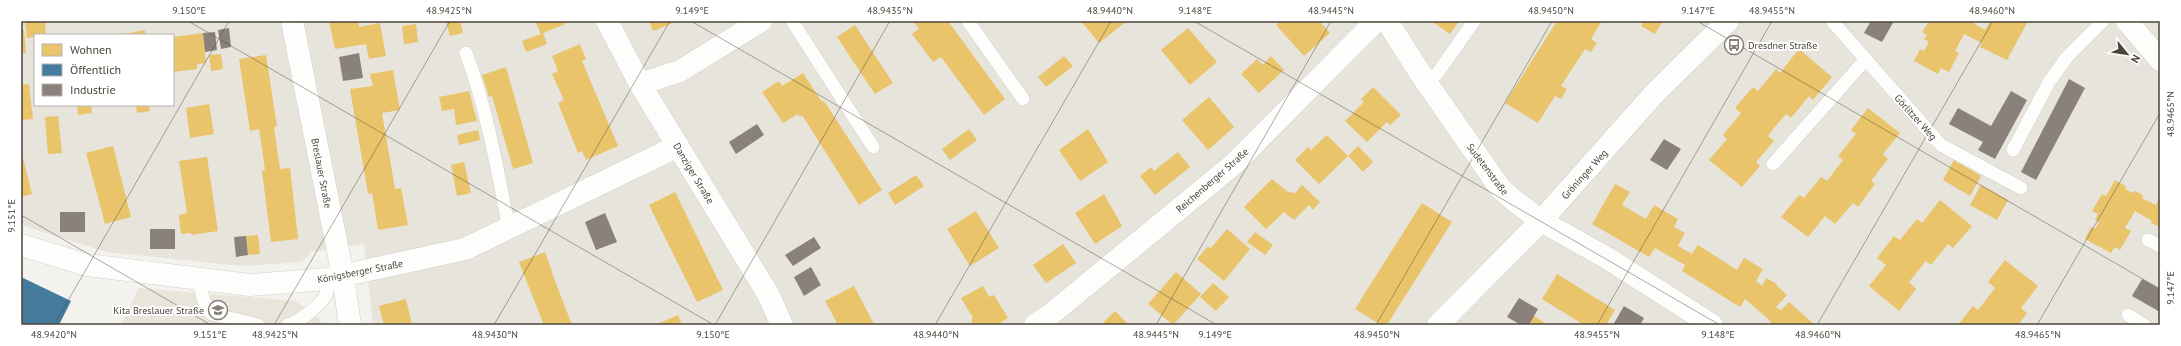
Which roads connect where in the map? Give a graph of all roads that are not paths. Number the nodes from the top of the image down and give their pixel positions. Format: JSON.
{"nodes":[{"id":1,"x":292,"y":21,"type":"edge"},
{"id":2,"x":607,"y":21,"type":"edge"},
{"id":3,"x":761,"y":21,"type":"edge"},
{"id":4,"x":792,"y":21,"type":"edge"},
{"id":5,"x":968,"y":21,"type":"edge"},
{"id":6,"x":1376,"y":21,"type":"edge"},
{"id":7,"x":1387,"y":21,"type":"edge"},
{"id":8,"x":1474,"y":21,"type":"edge"},
{"id":9,"x":1728,"y":21,"type":"edge"},
{"id":10,"x":1832,"y":21,"type":"edge"},
{"id":11,"x":2103,"y":21,"type":"edge"},
{"id":12,"x":2127,"y":21,"type":"edge"},
{"id":13,"x":2157,"y":50,"type":"edge"},
{"id":14,"x":466,"y":53,"type":"dead end"},
{"id":15,"x":1866,"y":59,"type":"junction"},
{"id":16,"x":1424,"y":79,"type":"junction"},
{"id":17,"x":640,"y":84,"type":"junction"},
{"id":18,"x":1023,"y":99,"type":"dead end"},
{"id":19,"x":678,"y":146,"type":"junction"},
{"id":20,"x":873,"y":147,"type":"dead end"},
{"id":21,"x":2013,"y":150,"type":"dead end"},
{"id":22,"x":1773,"y":164,"type":"dead end"},
{"id":23,"x":2021,"y":188,"type":"dead end"},
{"id":24,"x":1541,"y":221,"type":"junction"},
{"id":25,"x":509,"y":228,"type":"junction"},
{"id":26,"x":21,"y":245,"type":"edge"},
{"id":27,"x":335,"y":277,"type":"junction"},
{"id":28,"x":198,"y":279,"type":"junction"},
{"id":29,"x":2128,"y":315,"type":"dead end"},
{"id":30,"x":258,"y":325,"type":"edge"},
{"id":31,"x":288,"y":325,"type":"edge"},
{"id":32,"x":350,"y":325,"type":"edge"},
{"id":33,"x":782,"y":325,"type":"edge"},
{"id":34,"x":1035,"y":325,"type":"edge"},
{"id":35,"x":1438,"y":325,"type":"edge"},
{"id":36,"x":1712,"y":325,"type":"edge"},
{"id":37,"x":2144,"y":325,"type":"edge"}],
"edges":[{"from":1,"to":27,"type":"street","name":"Breslauer Straße"},
{"from":2,"to":17,"type":"street","name":"Danziger Straße"},
{"from":3,"to":17,"type":"street"},
{"from":4,"to":20,"type":"lane"},
{"from":5,"to":18,"type":"lane"},
{"from":6,"to":34,"type":"street","name":"Reichenberger Straße"},
{"from":7,"to":16,"type":"street","name":"Sudetenstraße"},
{"from":8,"to":16,"type":"lane"},
{"from":9,"to":24,"type":"street","name":"Gröninger Weg"},
{"from":10,"to":15,"type":"lane","name":"Görlitzer Weg"},
{"from":11,"to":21,"type":"lane"},
{"from":12,"to":13,"type":"street"},
{"from":14,"to":25,"type":"lane"},
{"from":15,"to":22,"type":"lane"},
{"from":15,"to":23,"type":"lane","name":"Görlitzer Weg"},
{"from":16,"to":24,"type":"street","name":"Sudetenstraße"},
{"from":17,"to":19,"type":"street","name":"Danziger Straße"},
{"from":19,"to":25,"type":"street","name":"Königsberger Straße"},
{"from":19,"to":33,"type":"street","name":"Danziger Straße"},
{"from":24,"to":35,"type":"street","name":"Gröninger Weg"},
{"from":24,"to":36,"type":"street","name":"Sudetenstraße"},
{"from":25,"to":27,"type":"street","name":"Königsberger Straße"},
{"from":26,"to":28,"type":"street","name":"Königsberger Straße"},
{"from":27,"to":28,"type":"street","name":"Königsberger Straße"},
{"from":27,"to":31,"type":"lane"},
{"from":27,"to":32,"type":"street","name":"Breslauer Straße"},
{"from":28,"to":30,"type":"lane"},
{"from":29,"to":37,"type":"lane"}]}
